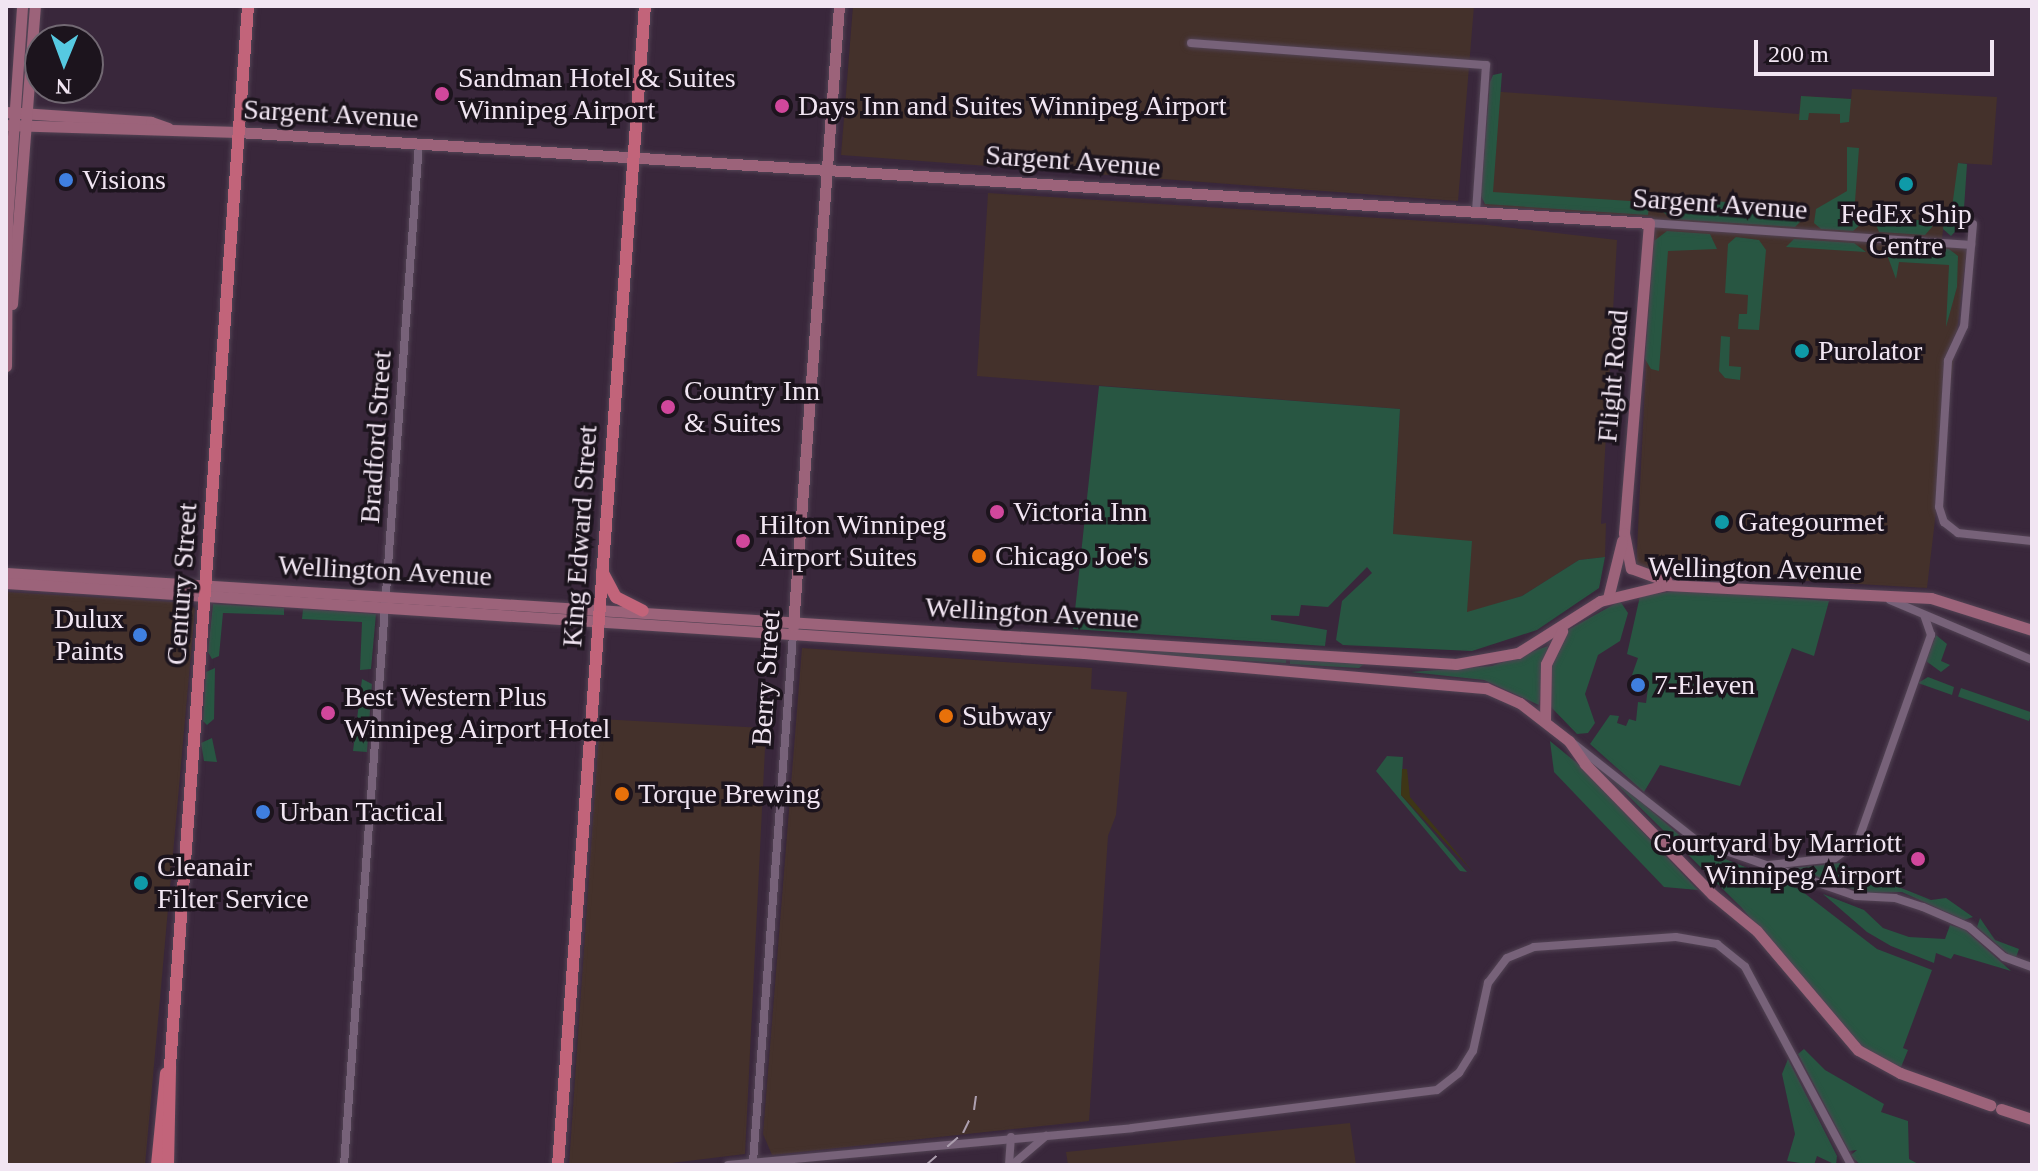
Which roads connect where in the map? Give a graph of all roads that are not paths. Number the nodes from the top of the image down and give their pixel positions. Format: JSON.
{"nodes":[{"id":1,"x":22,"y":6,"type":"edge"},
{"id":2,"x":35,"y":6,"type":"edge"},
{"id":3,"x":248,"y":6,"type":"edge"},
{"id":4,"x":645,"y":6,"type":"edge"},
{"id":5,"x":839,"y":6,"type":"edge"},
{"id":6,"x":1191,"y":43,"type":"dead end"},
{"id":7,"x":10,"y":119,"type":"edge"},
{"id":8,"x":27,"y":121,"type":"junction"},
{"id":9,"x":238,"y":132,"type":"junction"},
{"id":10,"x":419,"y":143,"type":"junction"},
{"id":11,"x":632,"y":157,"type":"junction"},
{"id":12,"x":829,"y":169,"type":"junction"},
{"id":13,"x":1476,"y":212,"type":"junction"},
{"id":14,"x":1649,"y":223,"type":"junction"},
{"id":15,"x":1973,"y":224,"type":"dead end"},
{"id":16,"x":1971,"y":245,"type":"junction"},
{"id":17,"x":9,"y":319,"type":"junction"},
{"id":18,"x":6,"y":366,"type":"edge"},
{"id":19,"x":1624,"y":533,"type":"junction"},
{"id":20,"x":2032,"y":541,"type":"edge"},
{"id":21,"x":601,"y":570,"type":"junction"},
{"id":22,"x":6,"y":573,"type":"edge"},
{"id":23,"x":6,"y":583,"type":"edge"},
{"id":24,"x":1679,"y":585,"type":"junction"},
{"id":25,"x":206,"y":590,"type":"junction"},
{"id":26,"x":1869,"y":595,"type":"junction"},
{"id":27,"x":1608,"y":598,"type":"junction"},
{"id":28,"x":387,"y":602,"type":"junction"},
{"id":29,"x":643,"y":611,"type":"junction"},
{"id":30,"x":597,"y":615,"type":"junction"},
{"id":31,"x":1924,"y":615,"type":"junction"},
{"id":32,"x":1566,"y":624,"type":"junction"},
{"id":33,"x":793,"y":628,"type":"junction"},
{"id":34,"x":2032,"y":630,"type":"edge"},
{"id":35,"x":1060,"y":646,"type":"junction"},
{"id":36,"x":2032,"y":660,"type":"edge"},
{"id":37,"x":1545,"y":721,"type":"junction"},
{"id":38,"x":1569,"y":741,"type":"junction"},
{"id":39,"x":1764,"y":866,"type":"junction"},
{"id":40,"x":2032,"y":967,"type":"edge"},
{"id":41,"x":170,"y":1066,"type":"junction"},
{"id":42,"x":2032,"y":1119,"type":"edge"},
{"id":43,"x":1047,"y":1135,"type":"junction"},
{"id":44,"x":1011,"y":1137,"type":"junction"},
{"id":45,"x":753,"y":1162,"type":"junction"},
{"id":46,"x":157,"y":1165,"type":"edge"},
{"id":47,"x":168,"y":1165,"type":"edge"},
{"id":48,"x":344,"y":1165,"type":"edge"},
{"id":49,"x":558,"y":1165,"type":"edge"},
{"id":50,"x":728,"y":1165,"type":"edge"},
{"id":51,"x":1010,"y":1165,"type":"edge"},
{"id":52,"x":1851,"y":1165,"type":"edge"}],
"edges":[{"from":1,"to":7,"type":"main road"},
{"from":2,"to":8,"type":"main road"},
{"from":3,"to":9,"type":"main road","name":"Century Street"},
{"from":4,"to":11,"type":"main road","name":"King Edward Street"},
{"from":5,"to":12,"type":"main road","name":"Berry Street"},
{"from":6,"to":13,"type":"street"},
{"from":7,"to":8,"type":"main road","name":"Sargent Avenue"},
{"from":7,"to":17,"type":"main road"},
{"from":8,"to":9,"type":"main road","name":"Sargent Avenue"},
{"from":8,"to":17,"type":"main road"},
{"from":9,"to":10,"type":"main road","name":"Sargent Avenue"},
{"from":9,"to":25,"type":"main road","name":"Century Street"},
{"from":10,"to":11,"type":"main road","name":"Sargent Avenue"},
{"from":10,"to":28,"type":"street","name":"Bradford Street"},
{"from":11,"to":12,"type":"main road","name":"Sargent Avenue"},
{"from":11,"to":21,"type":"main road","name":"King Edward Street"},
{"from":12,"to":13,"type":"main road","name":"Sargent Avenue"},
{"from":12,"to":33,"type":"main road","name":"Berry Street"},
{"from":13,"to":14,"type":"main road","name":"Sargent Avenue"},
{"from":14,"to":16,"type":"street","name":"Sargent Avenue"},
{"from":14,"to":19,"type":"main road","name":"Flight Road"},
{"from":15,"to":16,"type":"street"},
{"from":16,"to":20,"type":"street"},
{"from":17,"to":18,"type":"main road"},
{"from":19,"to":24,"type":"main road"},
{"from":19,"to":27,"type":"main road"},
{"from":21,"to":29,"type":"main road"},
{"from":21,"to":30,"type":"main road","name":"King Edward Street"},
{"from":22,"to":25,"type":"main road","name":"Wellington Avenue"},
{"from":23,"to":25,"type":"main road","name":"Wellington Avenue"},
{"from":24,"to":26,"type":"main road","name":"Wellington Avenue"},
{"from":24,"to":27,"type":"main road","name":"Wellington Avenue"},
{"from":25,"to":28,"type":"main road","name":"Wellington Avenue"},
{"from":25,"to":41,"type":"main road","name":"Century Street"},
{"from":26,"to":31,"type":"street"},
{"from":26,"to":34,"type":"main road","name":"Wellington Avenue"},
{"from":27,"to":32,"type":"main road","name":"Wellington Avenue"},
{"from":28,"to":30,"type":"main road","name":"Wellington Avenue"},
{"from":28,"to":48,"type":"street","name":"Bradford Street"},
{"from":29,"to":30,"type":"main road","name":"Wellington Avenue"},
{"from":29,"to":33,"type":"main road","name":"Wellington Avenue"},
{"from":30,"to":33,"type":"main road","name":"Wellington Avenue"},
{"from":30,"to":49,"type":"main road","name":"King Edward Street"},
{"from":31,"to":36,"type":"street"},
{"from":31,"to":39,"type":"street"},
{"from":32,"to":35,"type":"main road","name":"Wellington Avenue"},
{"from":32,"to":37,"type":"main road"},
{"from":33,"to":35,"type":"main road","name":"Wellington Avenue"},
{"from":33,"to":45,"type":"street","name":"Berry Street"},
{"from":35,"to":37,"type":"main road","name":"Wellington Avenue"},
{"from":37,"to":38,"type":"main road","name":"Wellington Avenue"},
{"from":38,"to":39,"type":"street","name":"Wellington Avenue"},
{"from":38,"to":42,"type":"main road","name":"Wellington Avenue"},
{"from":39,"to":40,"type":"street","name":"Wellington Avenue"},
{"from":41,"to":46,"type":"main road"},
{"from":41,"to":47,"type":"main road","name":"Century Street"},
{"from":43,"to":44,"type":"street"},
{"from":43,"to":51,"type":"street"},
{"from":43,"to":52,"type":"street"},
{"from":44,"to":45,"type":"street"},
{"from":44,"to":51,"type":"street"},
{"from":45,"to":50,"type":"street"}]}
